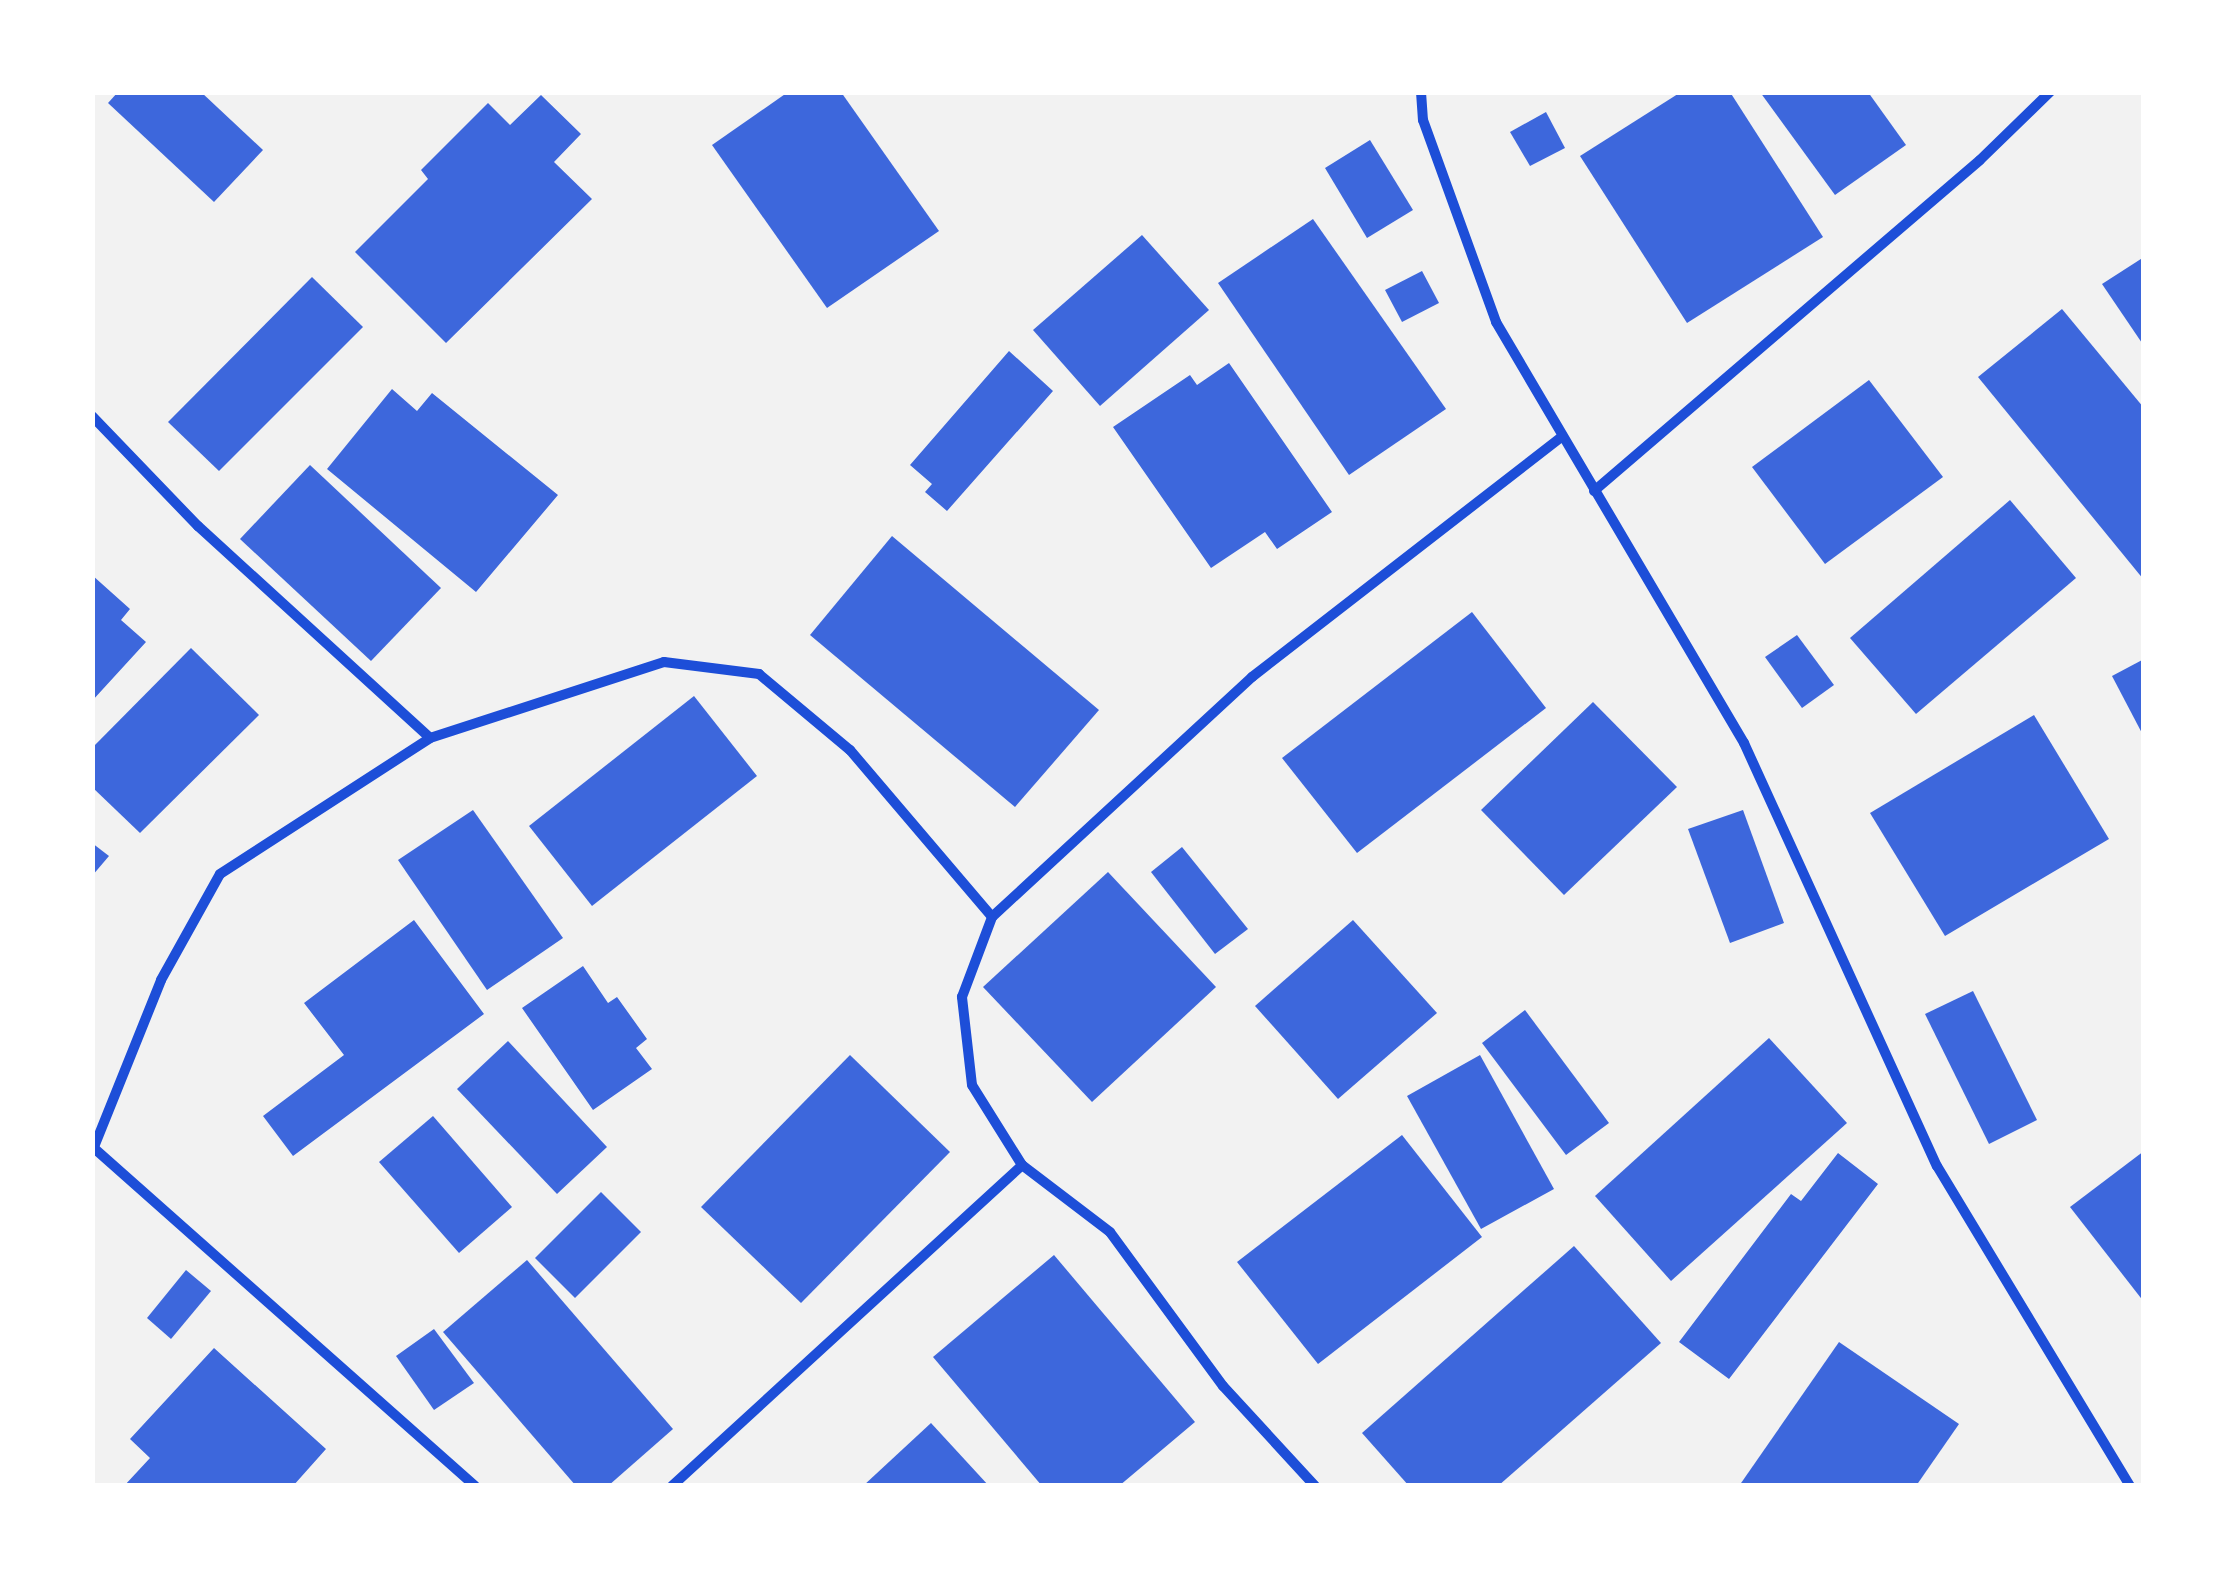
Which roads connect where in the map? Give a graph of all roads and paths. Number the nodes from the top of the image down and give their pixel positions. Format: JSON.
{"nodes":[{"id":1,"x":1421,"y":92,"type":"edge"},
{"id":2,"x":2050,"y":92,"type":"edge"},
{"id":3,"x":92,"y":416,"type":"edge"},
{"id":4,"x":1563,"y":436,"type":"junction"},
{"id":5,"x":1594,"y":491,"type":"junction"},
{"id":6,"x":430,"y":738,"type":"junction"},
{"id":7,"x":992,"y":917,"type":"junction"},
{"id":8,"x":94,"y":1151,"type":"edge"},
{"id":9,"x":1022,"y":1165,"type":"junction"},
{"id":10,"x":476,"y":1486,"type":"edge"},
{"id":11,"x":672,"y":1486,"type":"edge"},
{"id":12,"x":1315,"y":1486,"type":"edge"},
{"id":13,"x":2130,"y":1486,"type":"edge"}],
"edges":[{"from":1,"to":4,"type":"street"},
{"from":2,"to":5,"type":"street"},
{"from":3,"to":6,"type":"street"},
{"from":4,"to":5,"type":"street"},
{"from":4,"to":7,"type":"street"},
{"from":5,"to":13,"type":"street"},
{"from":6,"to":7,"type":"street"},
{"from":6,"to":8,"type":"street"},
{"from":7,"to":9,"type":"street"},
{"from":8,"to":10,"type":"street"},
{"from":9,"to":11,"type":"street"},
{"from":9,"to":12,"type":"street"}]}
